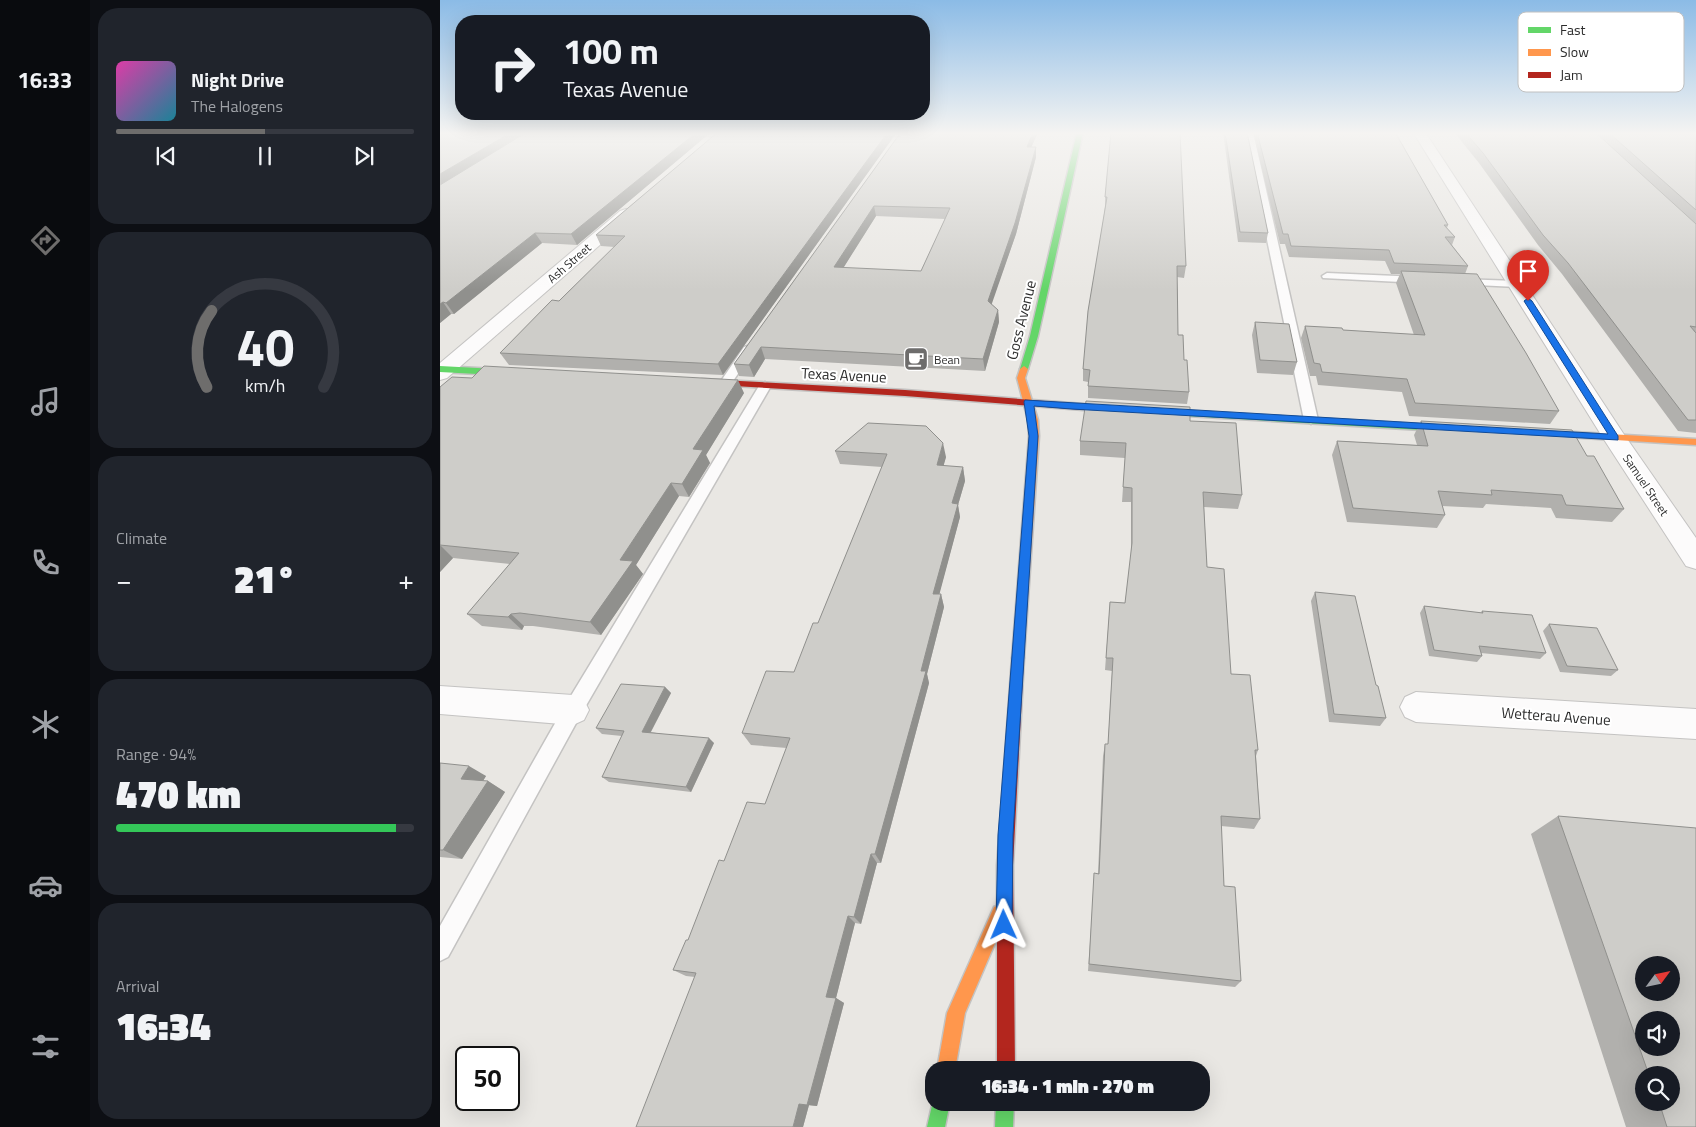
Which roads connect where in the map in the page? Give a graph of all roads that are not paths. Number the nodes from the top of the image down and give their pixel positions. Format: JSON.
{"nodes":[{"id":1,"x":1068,"y":185,"type":"edge"},
{"id":2,"x":1261,"y":185,"type":"edge"},
{"id":3,"x":1453,"y":185,"type":"edge"},
{"id":4,"x":642,"y":201,"type":"edge"},
{"id":5,"x":1327,"y":276,"type":"dead end"},
{"id":6,"x":1517,"y":284,"type":"junction"},
{"id":7,"x":752,"y":345,"type":"edge"},
{"id":8,"x":442,"y":371,"type":"edge"},
{"id":9,"x":532,"y":374,"type":"edge"},
{"id":10,"x":687,"y":382,"type":"edge"},
{"id":11,"x":725,"y":384,"type":"junction"},
{"id":12,"x":765,"y":386,"type":"junction"},
{"id":13,"x":1029,"y":402,"type":"junction"},
{"id":14,"x":1312,"y":420,"type":"junction"},
{"id":15,"x":1466,"y":429,"type":"edge"},
{"id":16,"x":1524,"y":432,"type":"edge"},
{"id":17,"x":1615,"y":438,"type":"junction"},
{"id":18,"x":1696,"y":442,"type":"edge"},
{"id":19,"x":1696,"y":559,"type":"edge"},
{"id":20,"x":440,"y":700,"type":"edge"},
{"id":21,"x":1416,"y":707,"type":"dead end"},
{"id":22,"x":572,"y":710,"type":"junction"},
{"id":23,"x":1696,"y":724,"type":"edge"},
{"id":24,"x":1003,"y":907,"type":"junction"},
{"id":25,"x":440,"y":949,"type":"edge"},
{"id":26,"x":948,"y":1061,"type":"edge"},
{"id":27,"x":1006,"y":1061,"type":"edge"},
{"id":28,"x":939,"y":1111,"type":"edge"},
{"id":29,"x":1005,"y":1111,"type":"edge"},
{"id":30,"x":936,"y":1127,"type":"edge"},
{"id":31,"x":1004,"y":1127,"type":"edge"}],
"edges":[{"from":1,"to":13,"type":"main road","name":"Goss Avenue"},
{"from":2,"to":14,"type":"lane"},
{"from":3,"to":6,"type":"street","name":"Samuel Street"},
{"from":4,"to":8,"type":"street","name":"Ash Street"},
{"from":5,"to":6,"type":"lane"},
{"from":6,"to":17,"type":"street","name":"Samuel Street"},
{"from":7,"to":11,"type":"lane"},
{"from":8,"to":9,"type":"main road"},
{"from":10,"to":11,"type":"main road","name":"Texas Avenue"},
{"from":11,"to":12,"type":"main road","name":"Texas Avenue"},
{"from":12,"to":13,"type":"main road","name":"Texas Avenue"},
{"from":12,"to":22,"type":"lane"},
{"from":13,"to":14,"type":"main road","name":"Texas Avenue"},
{"from":13,"to":24,"type":"main road","name":"Goss Avenue"},
{"from":14,"to":15,"type":"main road","name":"Texas Avenue"},
{"from":16,"to":17,"type":"main road"},
{"from":17,"to":18,"type":"main road"},
{"from":17,"to":19,"type":"street","name":"Samuel Street"},
{"from":20,"to":22,"type":"street"},
{"from":21,"to":23,"type":"street","name":"Wetterau Avenue"},
{"from":22,"to":25,"type":"lane"},
{"from":24,"to":26,"type":"main road","name":"Goss Avenue"},
{"from":24,"to":27,"type":"main road","name":"Goss Avenue"},
{"from":28,"to":30,"type":"main road"},
{"from":29,"to":31,"type":"main road"}]}
